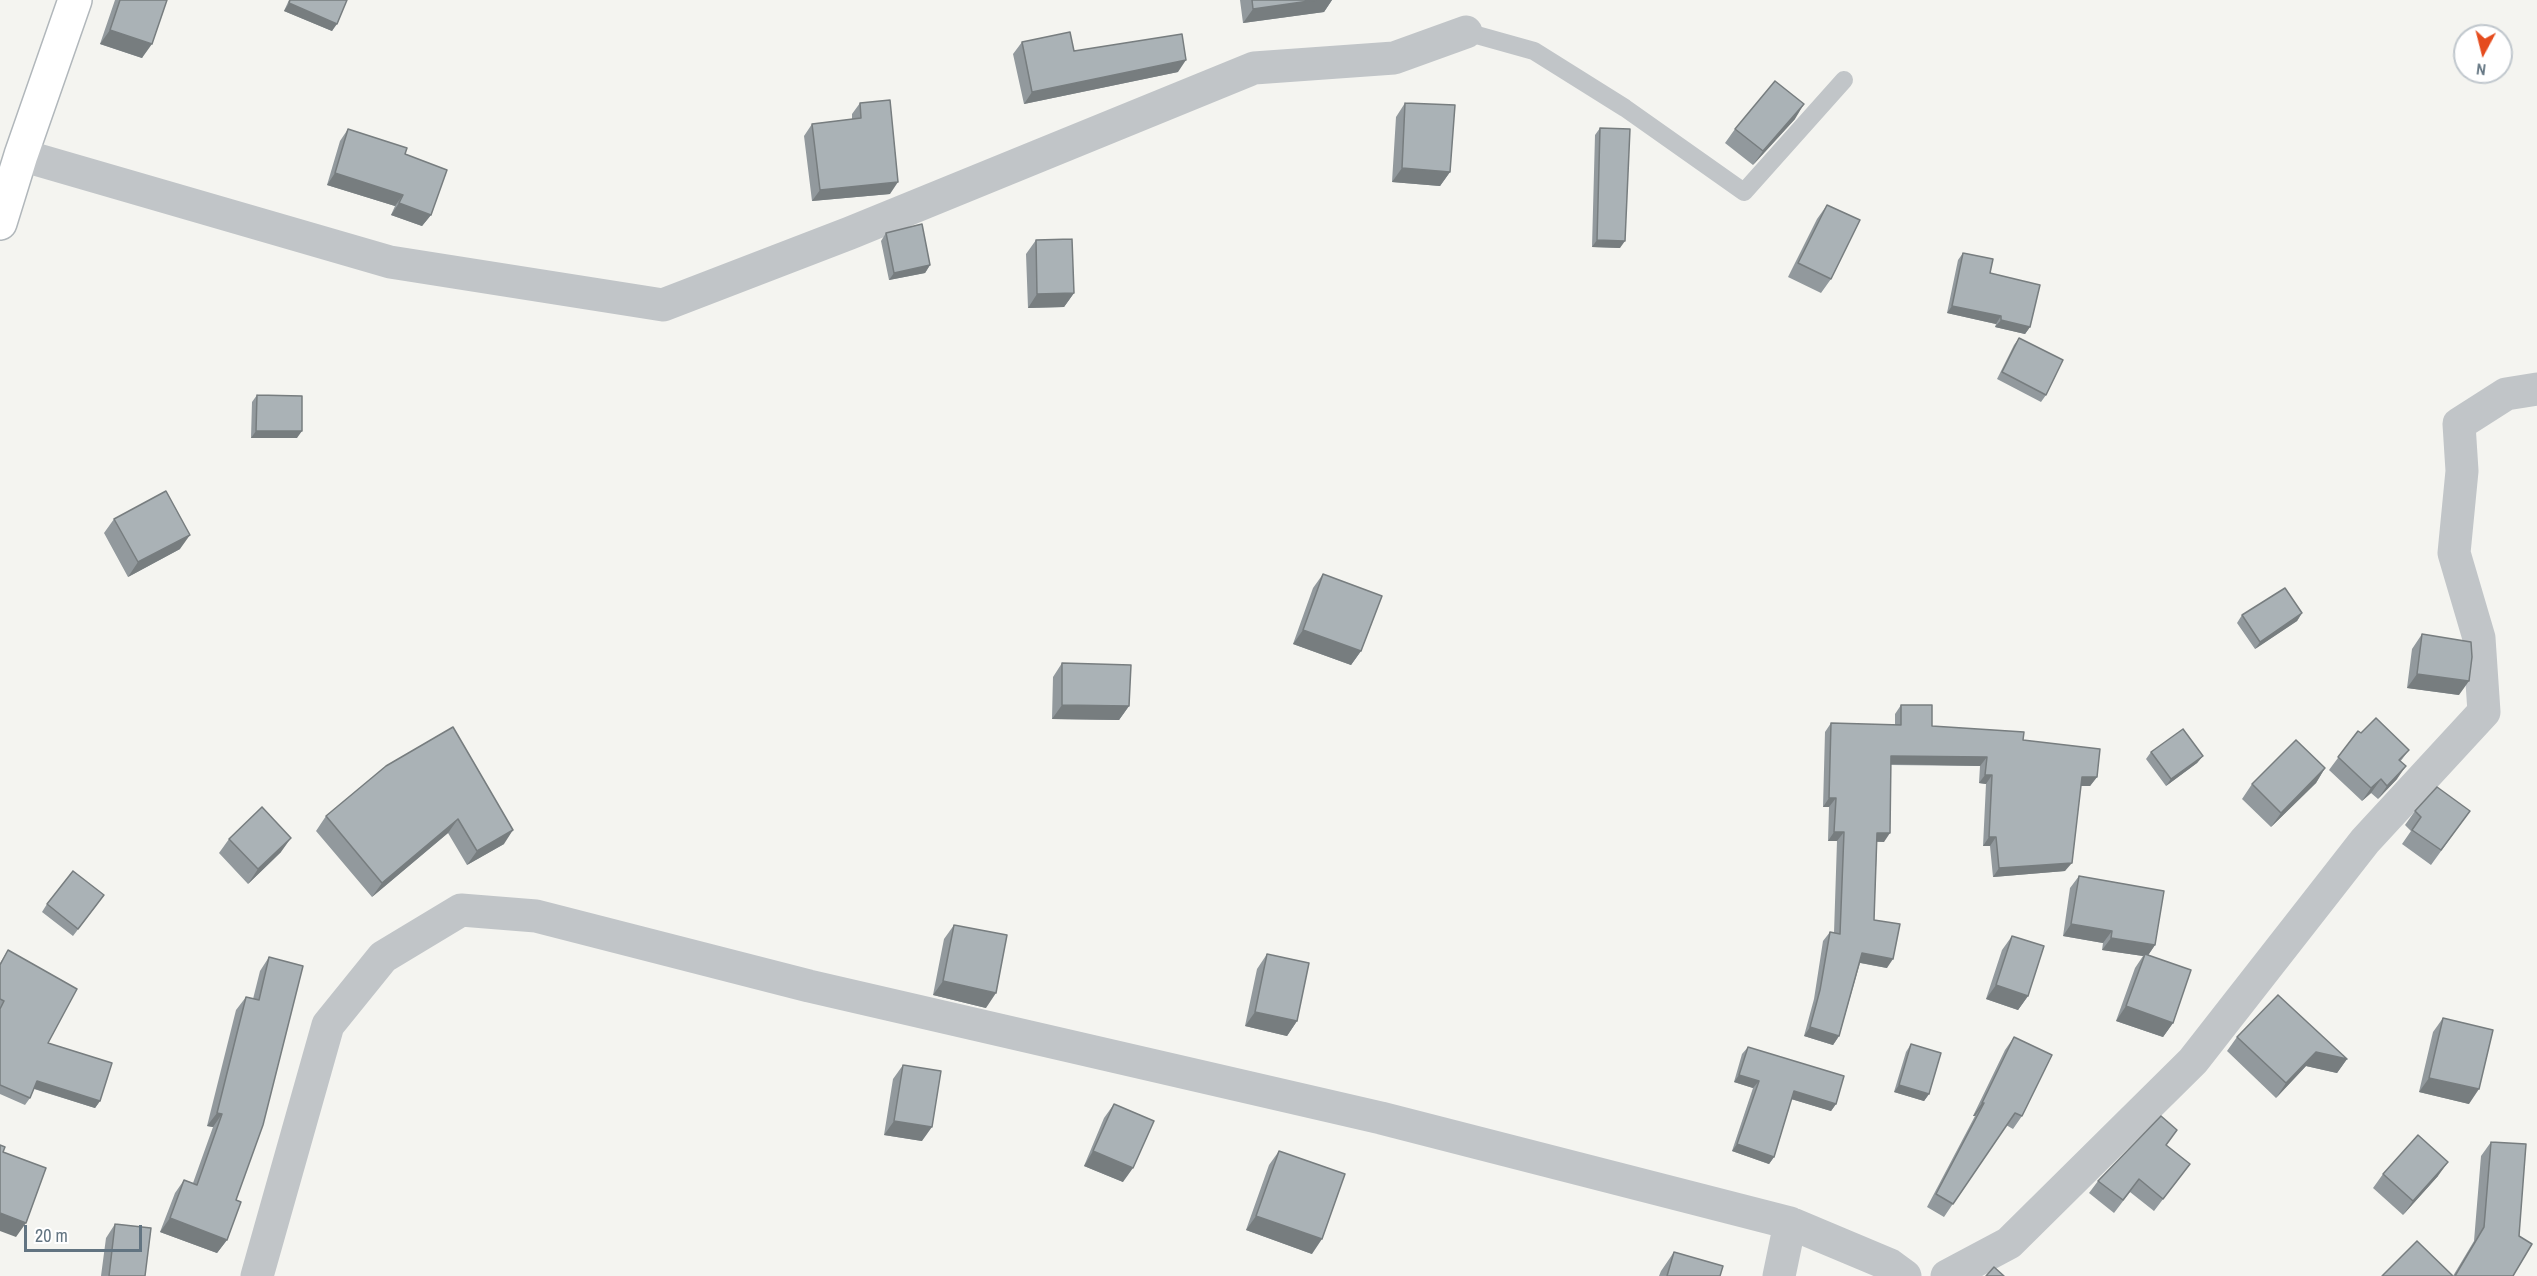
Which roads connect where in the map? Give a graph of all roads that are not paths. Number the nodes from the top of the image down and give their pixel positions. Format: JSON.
{"nodes":[{"id":1,"x":75,"y":0,"type":"edge"},
{"id":2,"x":1466,"y":32,"type":"joint"},
{"id":3,"x":1845,"y":80,"type":"dead end"},
{"id":4,"x":21,"y":155,"type":"junction"},
{"id":5,"x":0,"y":223,"type":"edge"},
{"id":6,"x":2537,"y":388,"type":"edge"},
{"id":7,"x":1790,"y":1223,"type":"junction"},
{"id":8,"x":258,"y":1276,"type":"edge"},
{"id":9,"x":1779,"y":1276,"type":"edge"},
{"id":10,"x":1905,"y":1276,"type":"edge"},
{"id":11,"x":1947,"y":1276,"type":"edge"}],
"edges":[{"from":1,"to":4,"type":"main road"},
{"from":2,"to":3,"type":"lane"},
{"from":2,"to":4,"type":"street"},
{"from":4,"to":5,"type":"main road"},
{"from":6,"to":11,"type":"street"},
{"from":7,"to":8,"type":"street"},
{"from":7,"to":9,"type":"street"},
{"from":7,"to":10,"type":"street"}]}
